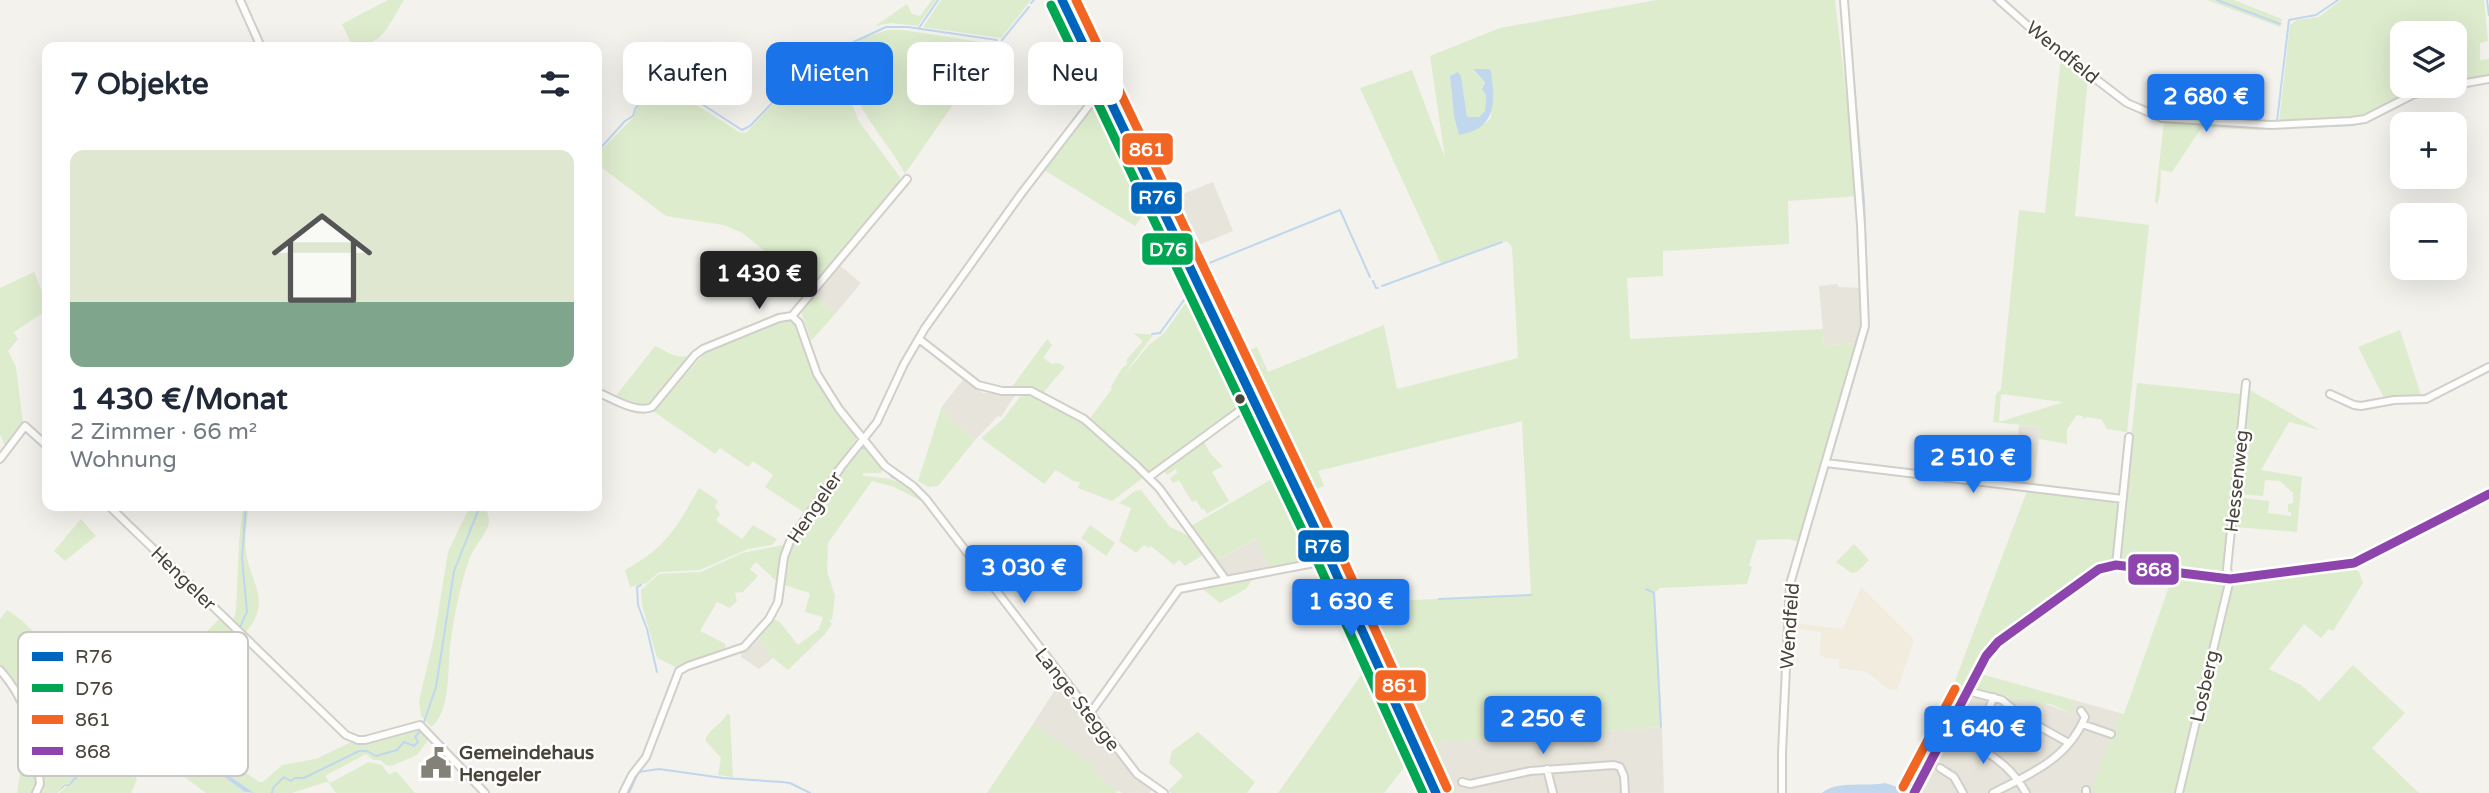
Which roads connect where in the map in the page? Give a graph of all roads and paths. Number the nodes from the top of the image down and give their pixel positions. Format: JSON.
{"nodes":[{"id":1,"x":240,"y":0,"type":"edge"},
{"id":2,"x":1062,"y":0,"type":"edge"},
{"id":3,"x":1844,"y":0,"type":"edge"},
{"id":4,"x":1999,"y":0,"type":"edge"},
{"id":5,"x":259,"y":42,"type":"edge"},
{"id":6,"x":1082,"y":42,"type":"edge"},
{"id":7,"x":2489,"y":79,"type":"edge"},
{"id":8,"x":2467,"y":83,"type":"edge"},
{"id":9,"x":2406,"y":98,"type":"edge"},
{"id":10,"x":1089,"y":105,"type":"edge"},
{"id":11,"x":1111,"y":105,"type":"edge"},
{"id":12,"x":907,"y":178,"type":"dead end"},
{"id":13,"x":792,"y":316,"type":"junction"},
{"id":14,"x":919,"y":339,"type":"junction"},
{"id":15,"x":2489,"y":367,"type":"edge"},
{"id":16,"x":2246,"y":383,"type":"dead end"},
{"id":17,"x":602,"y":394,"type":"edge"},
{"id":18,"x":2330,"y":394,"type":"dead end"},
{"id":19,"x":1253,"y":401,"type":"junction"},
{"id":20,"x":2129,"y":437,"type":"dead end"},
{"id":21,"x":862,"y":439,"type":"junction"},
{"id":22,"x":42,"y":441,"type":"edge"},
{"id":23,"x":0,"y":459,"type":"edge"},
{"id":24,"x":1826,"y":463,"type":"junction"},
{"id":25,"x":1149,"y":477,"type":"junction"},
{"id":26,"x":2489,"y":494,"type":"edge"},
{"id":27,"x":2123,"y":499,"type":"junction"},
{"id":28,"x":114,"y":511,"type":"edge"},
{"id":29,"x":1330,"y":560,"type":"junction"},
{"id":30,"x":2116,"y":565,"type":"junction"},
{"id":31,"x":2230,"y":579,"type":"junction"},
{"id":32,"x":1226,"y":580,"type":"junction"},
{"id":33,"x":239,"y":632,"type":"edge"},
{"id":34,"x":248,"y":640,"type":"edge"},
{"id":35,"x":0,"y":670,"type":"edge"},
{"id":36,"x":1968,"y":691,"type":"junction"},
{"id":37,"x":18,"y":693,"type":"edge"},
{"id":38,"x":1994,"y":697,"type":"junction"},
{"id":39,"x":1989,"y":708,"type":"dead end"},
{"id":40,"x":2081,"y":711,"type":"dead end"},
{"id":41,"x":1089,"y":715,"type":"junction"},
{"id":42,"x":2032,"y":723,"type":"junction"},
{"id":43,"x":2082,"y":724,"type":"junction"},
{"id":44,"x":2025,"y":731,"type":"dead end"},
{"id":45,"x":1945,"y":734,"type":"junction"},
{"id":46,"x":2111,"y":734,"type":"dead end"},
{"id":47,"x":2069,"y":743,"type":"junction"},
{"id":48,"x":1940,"y":768,"type":"dead end"},
{"id":49,"x":1548,"y":769,"type":"junction"},
{"id":50,"x":39,"y":776,"type":"edge"},
{"id":51,"x":2019,"y":780,"type":"junction"},
{"id":52,"x":1462,"y":782,"type":"dead end"},
{"id":53,"x":36,"y":793,"type":"edge"},
{"id":54,"x":485,"y":793,"type":"edge"},
{"id":55,"x":623,"y":793,"type":"edge"},
{"id":56,"x":1164,"y":793,"type":"edge"},
{"id":57,"x":1436,"y":793,"type":"edge"},
{"id":58,"x":1553,"y":793,"type":"edge"},
{"id":59,"x":1625,"y":793,"type":"edge"},
{"id":60,"x":1782,"y":793,"type":"edge"},
{"id":61,"x":1914,"y":793,"type":"edge"},
{"id":62,"x":1963,"y":793,"type":"edge"},
{"id":63,"x":1993,"y":793,"type":"edge"},
{"id":64,"x":2026,"y":793,"type":"edge"},
{"id":65,"x":2179,"y":793,"type":"edge"}],
"edges":[{"from":1,"to":5,"type":"street"},
{"from":2,"to":6,"type":"main road"},
{"from":3,"to":24,"type":"street","name":"Wendfeld"},
{"from":4,"to":9,"type":"street","name":"Wendfeld"},
{"from":7,"to":8,"type":"street","name":"Wendfeld"},
{"from":10,"to":14,"type":"street","name":"Hengeler"},
{"from":11,"to":19,"type":"main road"},
{"from":12,"to":13,"type":"street"},
{"from":13,"to":17,"type":"street"},
{"from":13,"to":21,"type":"street","name":"Lange Stegge"},
{"from":14,"to":21,"type":"street","name":"Hengeler"},
{"from":14,"to":25,"type":"street"},
{"from":15,"to":18,"type":"street"},
{"from":16,"to":31,"type":"street","name":"Hessenweg"},
{"from":19,"to":25,"type":"street"},
{"from":19,"to":29,"type":"main road"},
{"from":20,"to":27,"type":"street"},
{"from":21,"to":41,"type":"street","name":"Lange Stegge"},
{"from":21,"to":55,"type":"street","name":"Hengeler"},
{"from":22,"to":23,"type":"street"},
{"from":24,"to":27,"type":"street"},
{"from":24,"to":60,"type":"street","name":"Wendfeld"},
{"from":25,"to":32,"type":"street"},
{"from":26,"to":31,"type":"street"},
{"from":27,"to":30,"type":"street"},
{"from":28,"to":33,"type":"street","name":"Hengeler"},
{"from":29,"to":32,"type":"street"},
{"from":29,"to":57,"type":"main road"},
{"from":30,"to":31,"type":"street"},
{"from":30,"to":36,"type":"street"},
{"from":31,"to":65,"type":"street","name":"Losberg"},
{"from":32,"to":41,"type":"street"},
{"from":34,"to":54,"type":"street","name":"Hengeler"},
{"from":35,"to":37,"type":"street"},
{"from":36,"to":38,"type":"street"},
{"from":36,"to":45,"type":"street"},
{"from":38,"to":39,"type":"street"},
{"from":38,"to":42,"type":"street"},
{"from":40,"to":43,"type":"street"},
{"from":41,"to":56,"type":"street","name":"Lange Stegge"},
{"from":42,"to":44,"type":"street"},
{"from":42,"to":47,"type":"street"},
{"from":43,"to":46,"type":"street"},
{"from":43,"to":47,"type":"street"},
{"from":45,"to":51,"type":"street"},
{"from":45,"to":61,"type":"street"},
{"from":47,"to":51,"type":"street"},
{"from":48,"to":62,"type":"street"},
{"from":49,"to":52,"type":"street"},
{"from":49,"to":58,"type":"street"},
{"from":49,"to":59,"type":"street"},
{"from":50,"to":53,"type":"street"},
{"from":51,"to":63,"type":"street"},
{"from":51,"to":64,"type":"street"}]}
